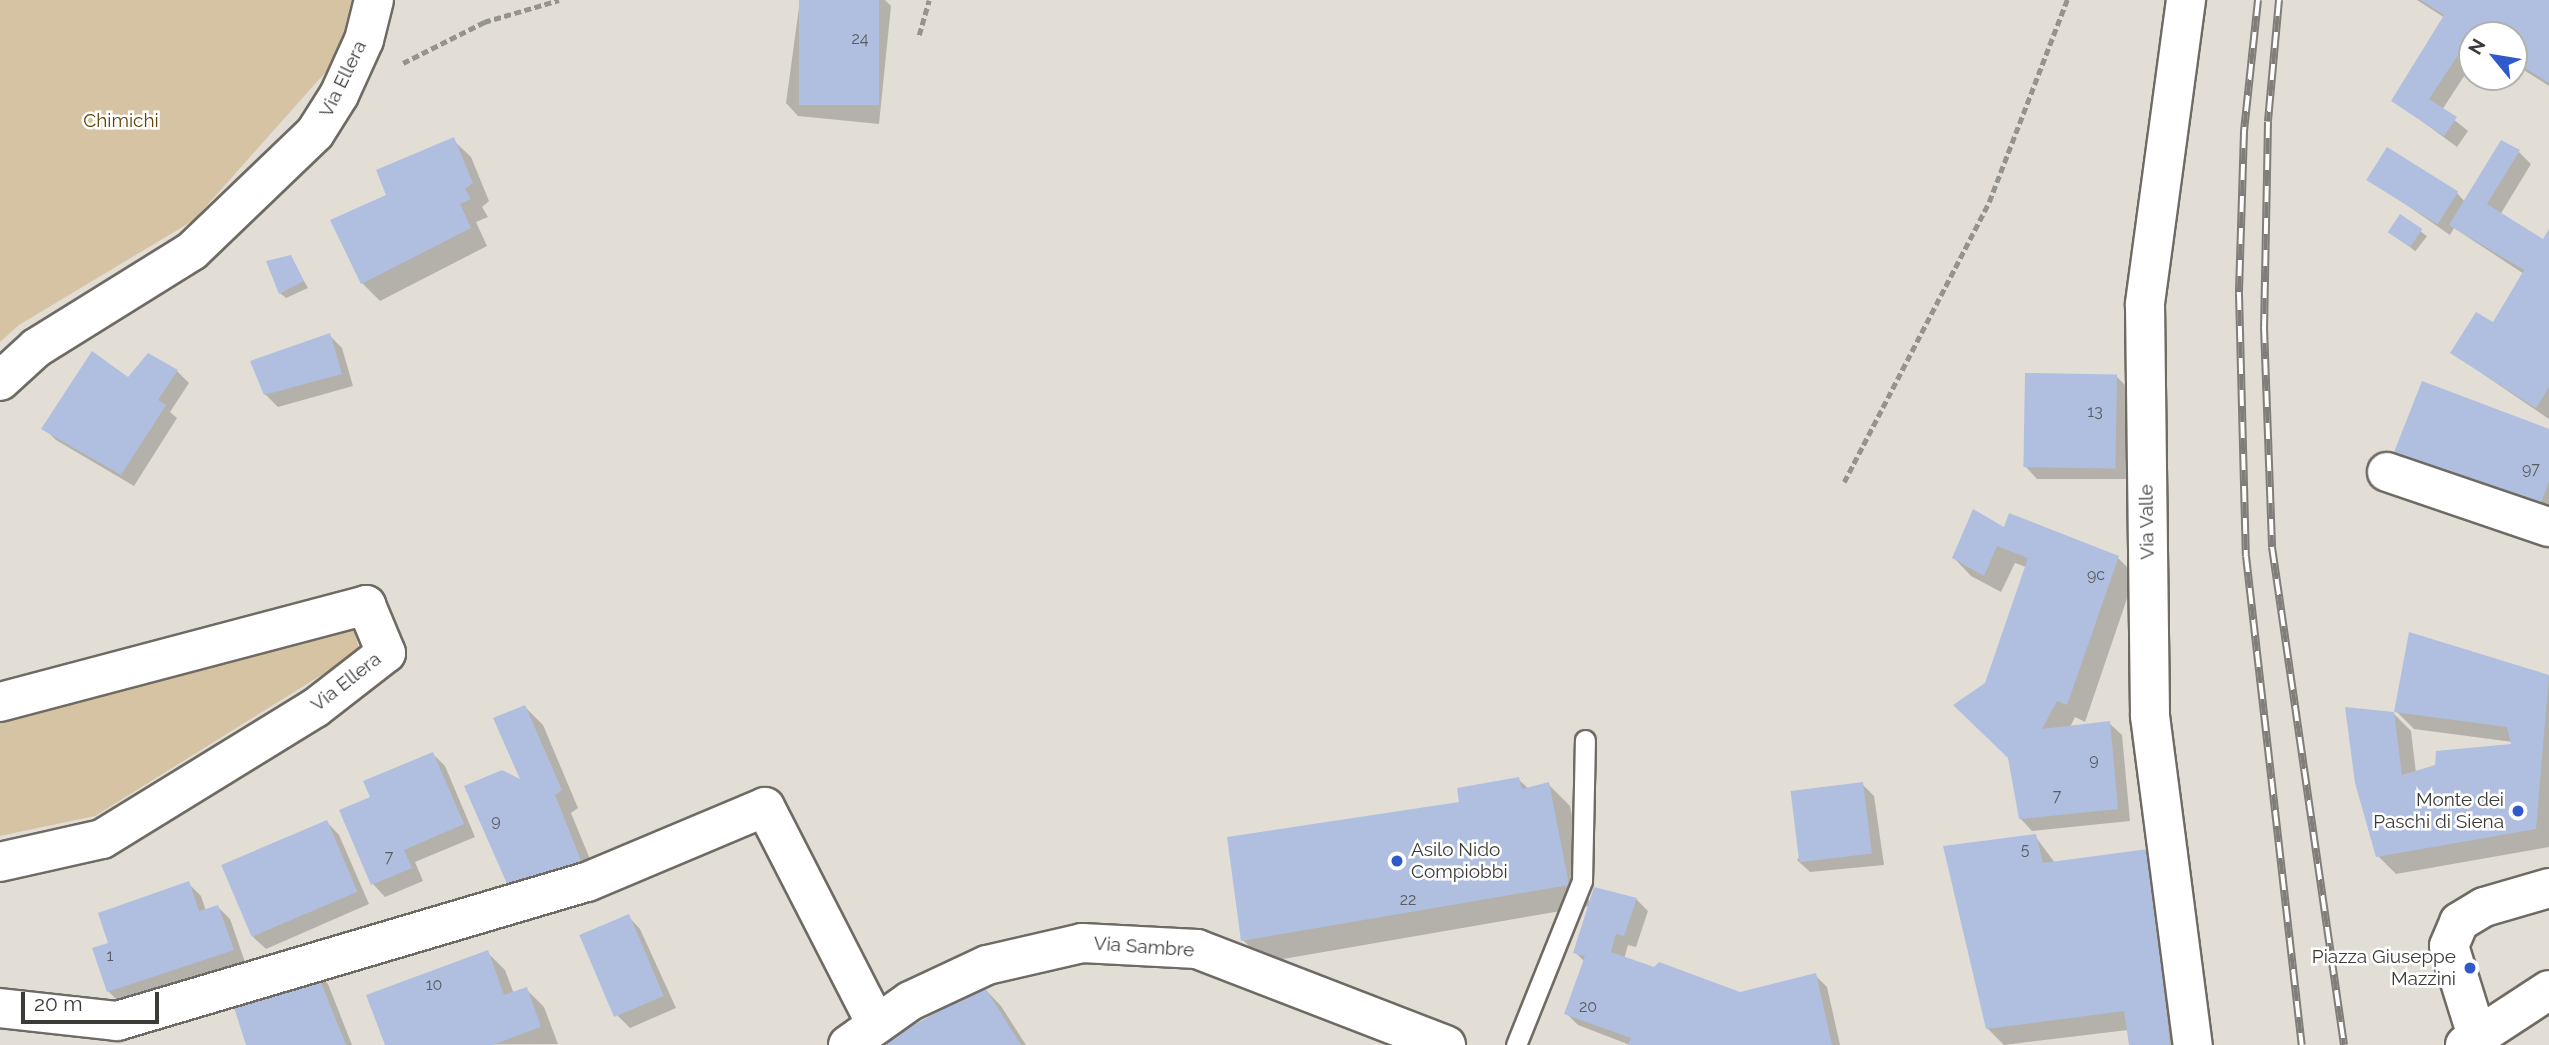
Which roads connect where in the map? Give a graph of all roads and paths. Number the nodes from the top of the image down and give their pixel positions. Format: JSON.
{"nodes":[{"id":1,"x":374,"y":0,"type":"edge"},
{"id":2,"x":559,"y":0,"type":"edge"},
{"id":3,"x":929,"y":0,"type":"edge"},
{"id":4,"x":2067,"y":0,"type":"edge"},
{"id":5,"x":2186,"y":0,"type":"edge"},
{"id":6,"x":919,"y":35,"type":"dead end"},
{"id":7,"x":400,"y":64,"type":"dead end"},
{"id":8,"x":0,"y":381,"type":"edge"},
{"id":9,"x":2387,"y":472,"type":"dead end"},
{"id":10,"x":1844,"y":482,"type":"dead end"},
{"id":11,"x":2549,"y":527,"type":"edge"},
{"id":12,"x":0,"y":702,"type":"edge"},
{"id":13,"x":1585,"y":740,"type":"dead end"},
{"id":14,"x":0,"y":862,"type":"edge"},
{"id":15,"x":2549,"y":888,"type":"edge"},
{"id":16,"x":2549,"y":990,"type":"edge"},
{"id":17,"x":0,"y":1008,"type":"edge"},
{"id":18,"x":862,"y":1034,"type":"edge"},
{"id":19,"x":2471,"y":1040,"type":"edge"},
{"id":20,"x":1446,"y":1045,"type":"edge"},
{"id":21,"x":1516,"y":1045,"type":"edge"},
{"id":22,"x":2193,"y":1045,"type":"edge"}],
"edges":[{"from":1,"to":8,"type":"street","name":"Via Ellera"},
{"from":2,"to":7,"type":"path"},
{"from":3,"to":6,"type":"path"},
{"from":4,"to":10,"type":"path"},
{"from":5,"to":22,"type":"street","name":"Via Valle"},
{"from":9,"to":11,"type":"street"},
{"from":12,"to":14,"type":"street","name":"Via Ellera"},
{"from":13,"to":21,"type":"lane"},
{"from":15,"to":19,"type":"street"},
{"from":16,"to":19,"type":"street"},
{"from":17,"to":18,"type":"street"},
{"from":18,"to":20,"type":"street","name":"Via Sambre"}]}
